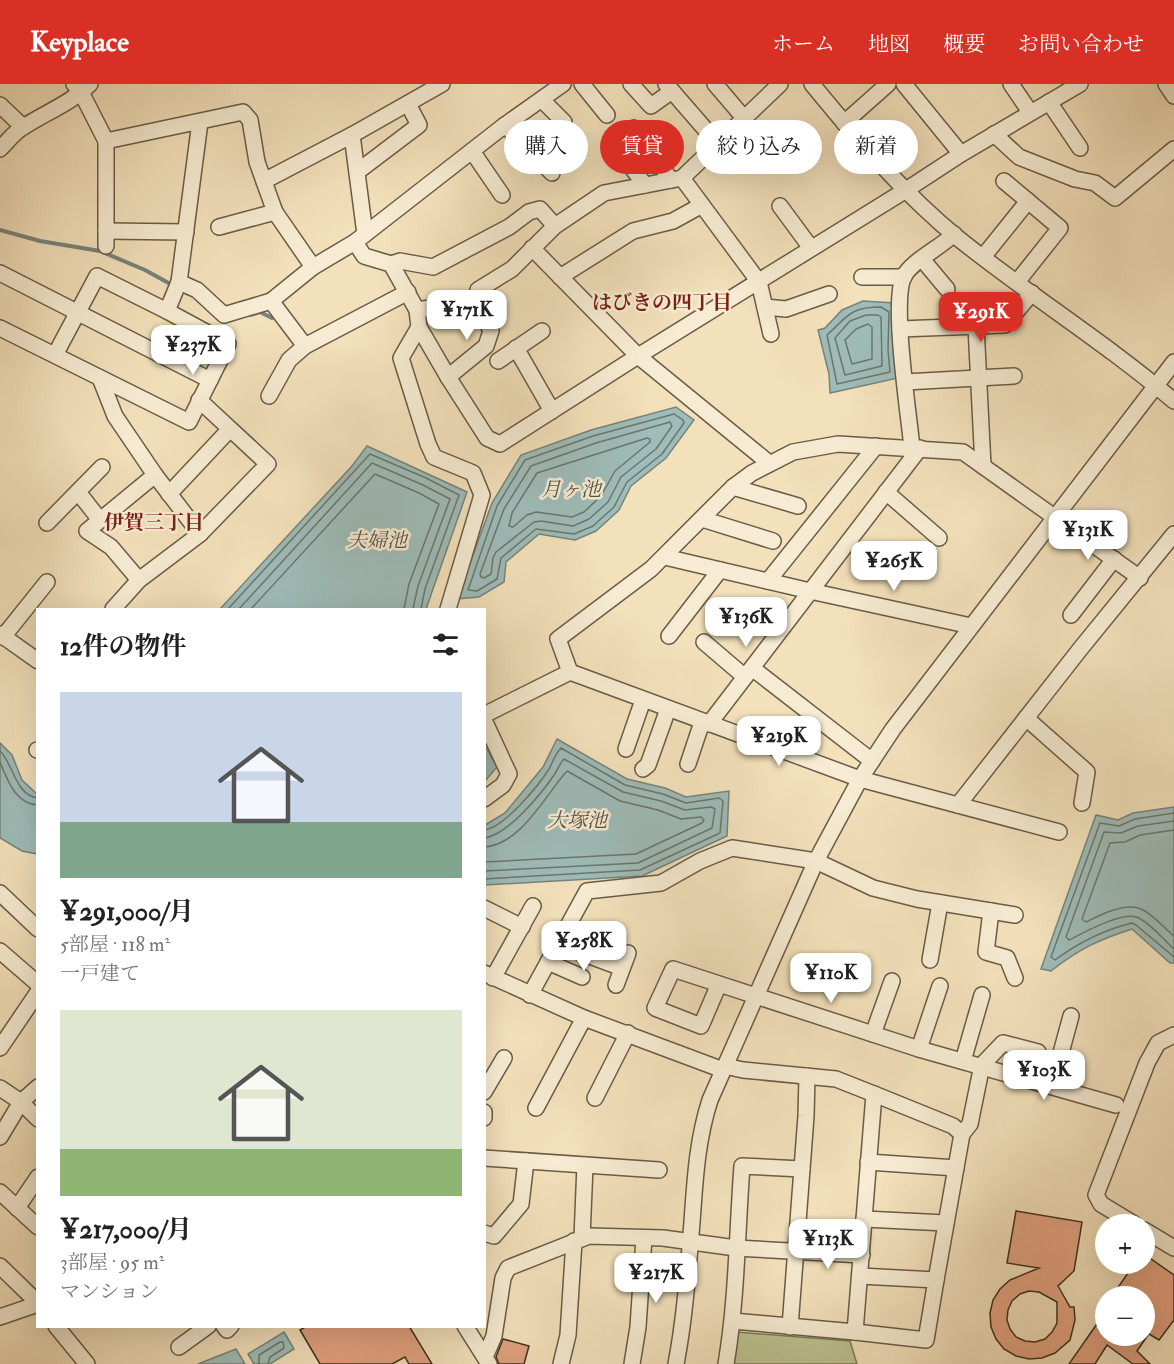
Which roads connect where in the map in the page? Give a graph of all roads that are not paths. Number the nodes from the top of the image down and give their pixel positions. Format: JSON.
{"nodes":[{"id":1,"x":442,"y":84,"type":"edge"},
{"id":2,"x":563,"y":84,"type":"edge"},
{"id":3,"x":582,"y":84,"type":"edge"},
{"id":4,"x":631,"y":84,"type":"edge"},
{"id":5,"x":715,"y":84,"type":"edge"},
{"id":6,"x":780,"y":84,"type":"edge"},
{"id":7,"x":812,"y":84,"type":"edge"},
{"id":8,"x":888,"y":84,"type":"edge"},
{"id":9,"x":904,"y":84,"type":"edge"},
{"id":10,"x":1011,"y":84,"type":"edge"},
{"id":11,"x":1080,"y":84,"type":"edge"},
{"id":12,"x":1166,"y":84,"type":"edge"},
{"id":13,"x":668,"y":86,"type":"edge"},
{"id":14,"x":82,"y":87,"type":"edge"},
{"id":15,"x":1174,"y":96,"type":"edge"},
{"id":16,"x":542,"y":100,"type":"junction"},
{"id":17,"x":1049,"y":102,"type":"junction"},
{"id":18,"x":408,"y":104,"type":"junction"},
{"id":19,"x":0,"y":105,"type":"edge"},
{"id":20,"x":1030,"y":112,"type":"junction"},
{"id":21,"x":608,"y":115,"type":"dead end"},
{"id":22,"x":744,"y":118,"type":"joint"},
{"id":23,"x":513,"y":120,"type":"edge"},
{"id":24,"x":562,"y":120,"type":"edge"},
{"id":25,"x":697,"y":120,"type":"edge"},
{"id":26,"x":842,"y":120,"type":"edge"},
{"id":27,"x":847,"y":120,"type":"edge"},
{"id":28,"x":200,"y":122,"type":"junction"},
{"id":29,"x":23,"y":126,"type":"junction"},
{"id":30,"x":504,"y":127,"type":"edge"},
{"id":31,"x":994,"y":134,"type":"junction"},
{"id":32,"x":352,"y":135,"type":"junction"},
{"id":33,"x":106,"y":141,"type":"junction"},
{"id":34,"x":1080,"y":148,"type":"dead end"},
{"id":35,"x":0,"y":149,"type":"edge"},
{"id":36,"x":1174,"y":149,"type":"edge"},
{"id":37,"x":472,"y":151,"type":"junction"},
{"id":38,"x":961,"y":154,"type":"junction"},
{"id":39,"x":696,"y":162,"type":"edge"},
{"id":40,"x":357,"y":172,"type":"junction"},
{"id":41,"x":637,"y":174,"type":"edge"},
{"id":42,"x":672,"y":174,"type":"edge"},
{"id":43,"x":891,"y":174,"type":"edge"},
{"id":44,"x":676,"y":179,"type":"junction"},
{"id":45,"x":264,"y":181,"type":"junction"},
{"id":46,"x":1004,"y":181,"type":"dead end"},
{"id":47,"x":645,"y":185,"type":"junction"},
{"id":48,"x":906,"y":190,"type":"junction"},
{"id":49,"x":502,"y":195,"type":"dead end"},
{"id":50,"x":1028,"y":201,"type":"junction"},
{"id":51,"x":702,"y":206,"type":"junction"},
{"id":52,"x":780,"y":206,"type":"dead end"},
{"id":53,"x":275,"y":212,"type":"junction"},
{"id":54,"x":555,"y":226,"type":"junction"},
{"id":55,"x":219,"y":227,"type":"dead end"},
{"id":56,"x":186,"y":232,"type":"junction"},
{"id":57,"x":954,"y":234,"type":"junction"},
{"id":58,"x":360,"y":238,"type":"junction"},
{"id":59,"x":532,"y":248,"type":"junction"},
{"id":60,"x":811,"y":248,"type":"junction"},
{"id":61,"x":983,"y":257,"type":"junction"},
{"id":62,"x":922,"y":259,"type":"junction"},
{"id":63,"x":391,"y":264,"type":"junction"},
{"id":64,"x":313,"y":267,"type":"junction"},
{"id":65,"x":0,"y":273,"type":"edge"},
{"id":66,"x":560,"y":277,"type":"junction"},
{"id":67,"x":862,"y":277,"type":"dead end"},
{"id":68,"x":904,"y":277,"type":"junction"},
{"id":69,"x":179,"y":282,"type":"junction"},
{"id":70,"x":759,"y":282,"type":"junction"},
{"id":71,"x":1017,"y":282,"type":"junction"},
{"id":72,"x":947,"y":289,"type":"dead end"},
{"id":73,"x":408,"y":292,"type":"junction"},
{"id":74,"x":1032,"y":293,"type":"junction"},
{"id":75,"x":829,"y":294,"type":"dead end"},
{"id":76,"x":271,"y":301,"type":"junction"},
{"id":77,"x":476,"y":301,"type":"junction"},
{"id":78,"x":765,"y":307,"type":"junction"},
{"id":79,"x":417,"y":310,"type":"junction"},
{"id":80,"x":167,"y":311,"type":"junction"},
{"id":81,"x":78,"y":312,"type":"junction"},
{"id":82,"x":976,"y":326,"type":"junction"},
{"id":83,"x":419,"y":327,"type":"junction"},
{"id":84,"x":0,"y":328,"type":"edge"},
{"id":85,"x":900,"y":329,"type":"junction"},
{"id":86,"x":542,"y":331,"type":"dead end"},
{"id":87,"x":771,"y":334,"type":"dead end"},
{"id":88,"x":305,"y":346,"type":"junction"},
{"id":89,"x":516,"y":348,"type":"junction"},
{"id":90,"x":55,"y":356,"type":"junction"},
{"id":91,"x":638,"y":356,"type":"junction"},
{"id":92,"x":498,"y":361,"type":"dead end"},
{"id":93,"x":1174,"y":362,"type":"edge"},
{"id":94,"x":1014,"y":376,"type":"dead end"},
{"id":95,"x":448,"y":377,"type":"junction"},
{"id":96,"x":100,"y":378,"type":"junction"},
{"id":97,"x":978,"y":378,"type":"junction"},
{"id":98,"x":210,"y":380,"type":"junction"},
{"id":99,"x":905,"y":382,"type":"junction"},
{"id":100,"x":1157,"y":387,"type":"junction"},
{"id":101,"x":269,"y":396,"type":"dead end"},
{"id":102,"x":199,"y":400,"type":"junction"},
{"id":103,"x":1174,"y":401,"type":"edge"},
{"id":104,"x":552,"y":411,"type":"junction"},
{"id":105,"x":230,"y":429,"type":"junction"},
{"id":106,"x":876,"y":446,"type":"junction"},
{"id":107,"x":916,"y":448,"type":"junction"},
{"id":108,"x":769,"y":463,"type":"junction"},
{"id":109,"x":983,"y":466,"type":"junction"},
{"id":110,"x":102,"y":467,"type":"dead end"},
{"id":111,"x":154,"y":475,"type":"junction"},
{"id":112,"x":733,"y":487,"type":"junction"},
{"id":113,"x":78,"y":492,"type":"junction"},
{"id":114,"x":886,"y":492,"type":"junction"},
{"id":115,"x":169,"y":494,"type":"junction"},
{"id":116,"x":798,"y":506,"type":"dead end"},
{"id":117,"x":1055,"y":518,"type":"junction"},
{"id":118,"x":702,"y":519,"type":"junction"},
{"id":119,"x":100,"y":520,"type":"junction"},
{"id":120,"x":47,"y":523,"type":"dead end"},
{"id":121,"x":200,"y":534,"type":"junction"},
{"id":122,"x":1174,"y":534,"type":"edge"},
{"id":123,"x":939,"y":538,"type":"dead end"},
{"id":124,"x":773,"y":541,"type":"dead end"},
{"id":125,"x":665,"y":556,"type":"junction"},
{"id":126,"x":1114,"y":559,"type":"junction"},
{"id":127,"x":720,"y":570,"type":"junction"},
{"id":128,"x":1140,"y":578,"type":"junction"},
{"id":129,"x":139,"y":580,"type":"junction"},
{"id":130,"x":768,"y":581,"type":"junction"},
{"id":131,"x":47,"y":582,"type":"dead end"},
{"id":132,"x":810,"y":591,"type":"junction"},
{"id":133,"x":114,"y":608,"type":"edge"},
{"id":134,"x":448,"y":608,"type":"edge"},
{"id":135,"x":1071,"y":615,"type":"dead end"},
{"id":136,"x":971,"y":626,"type":"junction"},
{"id":137,"x":2,"y":636,"type":"edge"},
{"id":138,"x":669,"y":636,"type":"dead end"},
{"id":139,"x":704,"y":642,"type":"dead end"},
{"id":140,"x":36,"y":660,"type":"edge"},
{"id":141,"x":570,"y":672,"type":"junction"},
{"id":142,"x":748,"y":673,"type":"junction"},
{"id":143,"x":644,"y":700,"type":"junction"},
{"id":144,"x":668,"y":709,"type":"junction"},
{"id":145,"x":486,"y":717,"type":"edge"},
{"id":146,"x":1026,"y":718,"type":"junction"},
{"id":147,"x":486,"y":722,"type":"edge"},
{"id":148,"x":706,"y":723,"type":"junction"},
{"id":149,"x":626,"y":749,"type":"dead end"},
{"id":150,"x":872,"y":761,"type":"junction"},
{"id":151,"x":688,"y":764,"type":"dead end"},
{"id":152,"x":643,"y":769,"type":"dead end"},
{"id":153,"x":860,"y":779,"type":"junction"},
{"id":154,"x":486,"y":798,"type":"edge"},
{"id":155,"x":1082,"y":803,"type":"dead end"},
{"id":156,"x":958,"y":805,"type":"junction"},
{"id":157,"x":1059,"y":832,"type":"dead end"},
{"id":158,"x":816,"y":861,"type":"junction"},
{"id":159,"x":0,"y":893,"type":"edge"},
{"id":160,"x":940,"y":903,"type":"junction"},
{"id":161,"x":534,"y":906,"type":"dead end"},
{"id":162,"x":486,"y":909,"type":"edge"},
{"id":163,"x":991,"y":911,"type":"junction"},
{"id":164,"x":1015,"y":915,"type":"dead end"},
{"id":165,"x":36,"y":927,"type":"edge"},
{"id":166,"x":522,"y":927,"type":"junction"},
{"id":167,"x":558,"y":944,"type":"junction"},
{"id":168,"x":0,"y":951,"type":"edge"},
{"id":169,"x":628,"y":953,"type":"dead end"},
{"id":170,"x":930,"y":960,"type":"dead end"},
{"id":171,"x":548,"y":962,"type":"junction"},
{"id":172,"x":622,"y":968,"type":"junction"},
{"id":173,"x":489,"y":975,"type":"edge"},
{"id":174,"x":582,"y":977,"type":"dead end"},
{"id":175,"x":1015,"y":978,"type":"dead end"},
{"id":176,"x":892,"y":981,"type":"dead end"},
{"id":177,"x":36,"y":982,"type":"edge"},
{"id":178,"x":718,"y":984,"type":"dead end"},
{"id":179,"x":615,"y":985,"type":"dead end"},
{"id":180,"x":940,"y":986,"type":"dead end"},
{"id":181,"x":36,"y":995,"type":"edge"},
{"id":182,"x":530,"y":995,"type":"junction"},
{"id":183,"x":982,"y":995,"type":"dead end"},
{"id":184,"x":756,"y":997,"type":"junction"},
{"id":185,"x":1071,"y":1016,"type":"dead end"},
{"id":186,"x":584,"y":1018,"type":"junction"},
{"id":187,"x":628,"y":1033,"type":"junction"},
{"id":188,"x":873,"y":1034,"type":"junction"},
{"id":189,"x":1174,"y":1035,"type":"edge"},
{"id":190,"x":0,"y":1048,"type":"edge"},
{"id":191,"x":919,"y":1049,"type":"junction"},
{"id":192,"x":1038,"y":1052,"type":"dead end"},
{"id":193,"x":504,"y":1058,"type":"dead end"},
{"id":194,"x":963,"y":1061,"type":"junction"},
{"id":195,"x":982,"y":1065,"type":"junction"},
{"id":196,"x":724,"y":1068,"type":"junction"},
{"id":197,"x":807,"y":1076,"type":"junction"},
{"id":198,"x":1052,"y":1086,"type":"junction"},
{"id":199,"x":0,"y":1088,"type":"edge"},
{"id":200,"x":36,"y":1089,"type":"edge"},
{"id":201,"x":486,"y":1089,"type":"edge"},
{"id":202,"x":874,"y":1094,"type":"junction"},
{"id":203,"x":595,"y":1098,"type":"dead end"},
{"id":204,"x":21,"y":1102,"type":"junction"},
{"id":205,"x":1116,"y":1105,"type":"dead end"},
{"id":206,"x":536,"y":1108,"type":"dead end"},
{"id":207,"x":36,"y":1117,"type":"edge"},
{"id":208,"x":962,"y":1134,"type":"junction"},
{"id":209,"x":0,"y":1137,"type":"edge"},
{"id":210,"x":486,"y":1158,"type":"edge"},
{"id":211,"x":526,"y":1161,"type":"junction"},
{"id":212,"x":868,"y":1162,"type":"junction"},
{"id":213,"x":585,"y":1165,"type":"junction"},
{"id":214,"x":956,"y":1168,"type":"junction"},
{"id":215,"x":802,"y":1169,"type":"junction"},
{"id":216,"x":659,"y":1170,"type":"dead end"},
{"id":217,"x":36,"y":1180,"type":"edge"},
{"id":218,"x":0,"y":1192,"type":"edge"},
{"id":219,"x":18,"y":1208,"type":"junction"},
{"id":220,"x":1118,"y":1214,"type":"edge"},
{"id":221,"x":864,"y":1219,"type":"junction"},
{"id":222,"x":946,"y":1223,"type":"junction"},
{"id":223,"x":36,"y":1225,"type":"edge"},
{"id":224,"x":486,"y":1234,"type":"edge"},
{"id":225,"x":1155,"y":1237,"type":"edge"},
{"id":226,"x":644,"y":1238,"type":"junction"},
{"id":227,"x":578,"y":1240,"type":"junction"},
{"id":228,"x":690,"y":1242,"type":"junction"},
{"id":229,"x":736,"y":1248,"type":"junction"},
{"id":230,"x":1174,"y":1248,"type":"edge"},
{"id":231,"x":796,"y":1251,"type":"junction"},
{"id":232,"x":862,"y":1256,"type":"junction"},
{"id":233,"x":0,"y":1266,"type":"edge"},
{"id":234,"x":860,"y":1276,"type":"junction"},
{"id":235,"x":936,"y":1280,"type":"junction"},
{"id":236,"x":36,"y":1302,"type":"edge"},
{"id":237,"x":36,"y":1305,"type":"edge"},
{"id":238,"x":0,"y":1317,"type":"edge"},
{"id":239,"x":733,"y":1321,"type":"junction"},
{"id":240,"x":790,"y":1327,"type":"junction"},
{"id":241,"x":58,"y":1328,"type":"edge"},
{"id":242,"x":205,"y":1328,"type":"edge"},
{"id":243,"x":466,"y":1328,"type":"edge"},
{"id":244,"x":855,"y":1332,"type":"junction"},
{"id":245,"x":179,"y":1347,"type":"dead end"},
{"id":246,"x":487,"y":1361,"type":"edge"},
{"id":247,"x":87,"y":1364,"type":"edge"},
{"id":248,"x":561,"y":1364,"type":"edge"},
{"id":249,"x":632,"y":1364,"type":"edge"},
{"id":250,"x":676,"y":1364,"type":"edge"},
{"id":251,"x":726,"y":1364,"type":"edge"}],
"edges":[{"from":1,"to":18,"type":"street"},
{"from":2,"to":16,"type":"street"},
{"from":3,"to":21,"type":"street"},
{"from":4,"to":13,"type":"street"},
{"from":5,"to":22,"type":"street"},
{"from":6,"to":22,"type":"street"},
{"from":7,"to":26,"type":"street"},
{"from":8,"to":27,"type":"street"},
{"from":9,"to":38,"type":"street"},
{"from":10,"to":20,"type":"street"},
{"from":11,"to":17,"type":"street"},
{"from":12,"to":15,"type":"street"},
{"from":13,"to":25,"type":"street"},
{"from":14,"to":29,"type":"street"},
{"from":14,"to":33,"type":"street"},
{"from":16,"to":23,"type":"street"},
{"from":16,"to":24,"type":"street"},
{"from":17,"to":20,"type":"street"},
{"from":17,"to":34,"type":"street"},
{"from":18,"to":32,"type":"street"},
{"from":18,"to":40,"type":"street"},
{"from":19,"to":29,"type":"street"},
{"from":20,"to":31,"type":"street"},
{"from":28,"to":33,"type":"street"},
{"from":28,"to":45,"type":"street"},
{"from":28,"to":56,"type":"street"},
{"from":29,"to":35,"type":"street"},
{"from":30,"to":37,"type":"street"},
{"from":31,"to":36,"type":"street"},
{"from":31,"to":38,"type":"street"},
{"from":32,"to":40,"type":"street"},
{"from":32,"to":45,"type":"street"},
{"from":33,"to":56,"type":"street"},
{"from":37,"to":49,"type":"street"},
{"from":37,"to":58,"type":"street"},
{"from":38,"to":48,"type":"street"},
{"from":39,"to":44,"type":"street"},
{"from":40,"to":58,"type":"street"},
{"from":41,"to":47,"type":"street"},
{"from":42,"to":44,"type":"street"},
{"from":43,"to":48,"type":"street"},
{"from":44,"to":47,"type":"street"},
{"from":44,"to":51,"type":"street"},
{"from":45,"to":53,"type":"street"},
{"from":46,"to":50,"type":"street"},
{"from":47,"to":54,"type":"street"},
{"from":48,"to":57,"type":"street"},
{"from":48,"to":60,"type":"street"},
{"from":50,"to":61,"type":"street"},
{"from":50,"to":71,"type":"street"},
{"from":51,"to":66,"type":"street"},
{"from":51,"to":70,"type":"street"},
{"from":52,"to":60,"type":"street"},
{"from":53,"to":55,"type":"street"},
{"from":53,"to":64,"type":"street"},
{"from":54,"to":59,"type":"street"},
{"from":54,"to":63,"type":"street"},
{"from":56,"to":69,"type":"street"},
{"from":57,"to":61,"type":"street"},
{"from":57,"to":62,"type":"street"},
{"from":58,"to":63,"type":"street"},
{"from":58,"to":64,"type":"street"},
{"from":59,"to":66,"type":"street"},
{"from":59,"to":77,"type":"street"},
{"from":60,"to":70,"type":"street"},
{"from":61,"to":71,"type":"street"},
{"from":62,"to":68,"type":"street"},
{"from":62,"to":72,"type":"street"},
{"from":63,"to":73,"type":"street"},
{"from":64,"to":76,"type":"street"},
{"from":65,"to":81,"type":"street"},
{"from":66,"to":91,"type":"street"},
{"from":67,"to":68,"type":"street"},
{"from":68,"to":85,"type":"street"},
{"from":69,"to":76,"type":"street"},
{"from":69,"to":80,"type":"street"},
{"from":70,"to":78,"type":"street"},
{"from":70,"to":91,"type":"street"},
{"from":71,"to":74,"type":"street"},
{"from":73,"to":79,"type":"street"},
{"from":73,"to":88,"type":"street"},
{"from":74,"to":82,"type":"street"},
{"from":74,"to":100,"type":"street"},
{"from":75,"to":78,"type":"street"},
{"from":76,"to":88,"type":"street"},
{"from":77,"to":79,"type":"street"},
{"from":77,"to":95,"type":"street"},
{"from":78,"to":87,"type":"street"},
{"from":79,"to":83,"type":"street"},
{"from":80,"to":81,"type":"street"},
{"from":80,"to":98,"type":"street"},
{"from":81,"to":90,"type":"street"},
{"from":81,"to":98,"type":"street"},
{"from":82,"to":85,"type":"street"},
{"from":82,"to":97,"type":"street"},
{"from":83,"to":95,"type":"street"},
{"from":83,"to":134,"type":"street"},
{"from":84,"to":90,"type":"street"},
{"from":85,"to":99,"type":"street"},
{"from":86,"to":89,"type":"street"},
{"from":88,"to":101,"type":"street"},
{"from":89,"to":92,"type":"street"},
{"from":89,"to":104,"type":"street"},
{"from":90,"to":96,"type":"street"},
{"from":91,"to":104,"type":"street"},
{"from":91,"to":108,"type":"street"},
{"from":93,"to":100,"type":"street"},
{"from":94,"to":97,"type":"street"},
{"from":95,"to":104,"type":"street"},
{"from":96,"to":102,"type":"street"},
{"from":96,"to":111,"type":"street"},
{"from":97,"to":99,"type":"street"},
{"from":97,"to":109,"type":"street"},
{"from":98,"to":102,"type":"street"},
{"from":99,"to":107,"type":"street"},
{"from":100,"to":103,"type":"street"},
{"from":100,"to":117,"type":"street"},
{"from":102,"to":105,"type":"street"},
{"from":105,"to":115,"type":"street"},
{"from":105,"to":121,"type":"street"},
{"from":106,"to":107,"type":"street"},
{"from":106,"to":108,"type":"street"},
{"from":106,"to":130,"type":"street"},
{"from":107,"to":109,"type":"street"},
{"from":107,"to":114,"type":"street"},
{"from":108,"to":112,"type":"street"},
{"from":109,"to":117,"type":"street"},
{"from":110,"to":113,"type":"street"},
{"from":111,"to":115,"type":"street"},
{"from":111,"to":119,"type":"street"},
{"from":112,"to":116,"type":"street"},
{"from":112,"to":118,"type":"street"},
{"from":113,"to":119,"type":"street"},
{"from":113,"to":120,"type":"street"},
{"from":114,"to":123,"type":"street"},
{"from":114,"to":132,"type":"street"},
{"from":115,"to":121,"type":"street"},
{"from":117,"to":126,"type":"street"},
{"from":117,"to":136,"type":"street"},
{"from":118,"to":124,"type":"street"},
{"from":118,"to":125,"type":"street"},
{"from":119,"to":129,"type":"street"},
{"from":121,"to":129,"type":"street"},
{"from":122,"to":128,"type":"street"},
{"from":125,"to":127,"type":"street"},
{"from":125,"to":141,"type":"street"},
{"from":126,"to":128,"type":"street"},
{"from":126,"to":135,"type":"street"},
{"from":127,"to":130,"type":"street"},
{"from":127,"to":138,"type":"street"},
{"from":128,"to":146,"type":"street"},
{"from":129,"to":133,"type":"street"},
{"from":130,"to":132,"type":"street"},
{"from":131,"to":137,"type":"street"},
{"from":132,"to":136,"type":"street"},
{"from":132,"to":142,"type":"street"},
{"from":136,"to":150,"type":"street"},
{"from":137,"to":140,"type":"street"},
{"from":139,"to":142,"type":"street"},
{"from":141,"to":143,"type":"street"},
{"from":141,"to":145,"type":"street"},
{"from":142,"to":148,"type":"street"},
{"from":142,"to":150,"type":"street"},
{"from":143,"to":144,"type":"street"},
{"from":143,"to":149,"type":"street"},
{"from":144,"to":148,"type":"street"},
{"from":144,"to":152,"type":"street"},
{"from":146,"to":155,"type":"street"},
{"from":146,"to":156,"type":"street"},
{"from":147,"to":154,"type":"street"},
{"from":148,"to":151,"type":"street"},
{"from":148,"to":153,"type":"street"},
{"from":150,"to":153,"type":"street"},
{"from":153,"to":156,"type":"street"},
{"from":153,"to":158,"type":"street"},
{"from":156,"to":157,"type":"street"},
{"from":158,"to":160,"type":"street"},
{"from":158,"to":167,"type":"street"},
{"from":158,"to":184,"type":"street"},
{"from":159,"to":165,"type":"street"},
{"from":160,"to":163,"type":"street"},
{"from":160,"to":170,"type":"street"},
{"from":161,"to":166,"type":"street"},
{"from":162,"to":166,"type":"street"},
{"from":163,"to":164,"type":"street"},
{"from":163,"to":175,"type":"street"},
{"from":166,"to":173,"type":"street"},
{"from":167,"to":171,"type":"street"},
{"from":167,"to":172,"type":"street"},
{"from":168,"to":177,"type":"street"},
{"from":169,"to":172,"type":"street"},
{"from":171,"to":174,"type":"street"},
{"from":171,"to":182,"type":"street"},
{"from":172,"to":179,"type":"street"},
{"from":173,"to":182,"type":"street"},
{"from":176,"to":188,"type":"street"},
{"from":178,"to":184,"type":"street"},
{"from":180,"to":191,"type":"street"},
{"from":181,"to":190,"type":"street"},
{"from":182,"to":186,"type":"street"},
{"from":183,"to":194,"type":"street"},
{"from":184,"to":188,"type":"street"},
{"from":184,"to":196,"type":"street"},
{"from":185,"to":198,"type":"street"},
{"from":186,"to":187,"type":"street"},
{"from":186,"to":206,"type":"street"},
{"from":187,"to":196,"type":"street"},
{"from":187,"to":203,"type":"street"},
{"from":188,"to":191,"type":"street"},
{"from":189,"to":220,"type":"street"},
{"from":191,"to":194,"type":"street"},
{"from":192,"to":195,"type":"street"},
{"from":193,"to":201,"type":"street"},
{"from":194,"to":195,"type":"street"},
{"from":195,"to":198,"type":"street"},
{"from":195,"to":208,"type":"street"},
{"from":196,"to":197,"type":"street"},
{"from":196,"to":228,"type":"street"},
{"from":197,"to":202,"type":"street"},
{"from":197,"to":215,"type":"street"},
{"from":198,"to":205,"type":"street"},
{"from":199,"to":204,"type":"street"},
{"from":200,"to":204,"type":"street"},
{"from":202,"to":208,"type":"street"},
{"from":202,"to":212,"type":"street"},
{"from":204,"to":207,"type":"street"},
{"from":204,"to":209,"type":"street"},
{"from":208,"to":214,"type":"street"},
{"from":210,"to":211,"type":"street"},
{"from":211,"to":213,"type":"street"},
{"from":211,"to":224,"type":"street"},
{"from":212,"to":214,"type":"street"},
{"from":212,"to":221,"type":"street"},
{"from":213,"to":216,"type":"street"},
{"from":213,"to":227,"type":"street"},
{"from":214,"to":222,"type":"street"},
{"from":215,"to":229,"type":"street"},
{"from":215,"to":231,"type":"street"},
{"from":217,"to":219,"type":"street"},
{"from":218,"to":219,"type":"street"},
{"from":219,"to":223,"type":"street"},
{"from":221,"to":222,"type":"street"},
{"from":221,"to":232,"type":"street"},
{"from":222,"to":235,"type":"street"},
{"from":225,"to":230,"type":"street"},
{"from":226,"to":227,"type":"street"},
{"from":226,"to":228,"type":"street"},
{"from":226,"to":249,"type":"street"},
{"from":227,"to":246,"type":"street"},
{"from":227,"to":248,"type":"street"},
{"from":228,"to":229,"type":"street"},
{"from":228,"to":250,"type":"street"},
{"from":229,"to":231,"type":"street"},
{"from":229,"to":239,"type":"street"},
{"from":231,"to":232,"type":"street"},
{"from":231,"to":240,"type":"street"},
{"from":232,"to":234,"type":"street"},
{"from":233,"to":236,"type":"street"},
{"from":234,"to":235,"type":"street"},
{"from":234,"to":244,"type":"street"},
{"from":235,"to":244,"type":"street"},
{"from":237,"to":238,"type":"street"},
{"from":239,"to":240,"type":"street"},
{"from":239,"to":251,"type":"street"},
{"from":240,"to":244,"type":"street"},
{"from":241,"to":247,"type":"street"},
{"from":242,"to":245,"type":"street"},
{"from":243,"to":246,"type":"street"}]}
